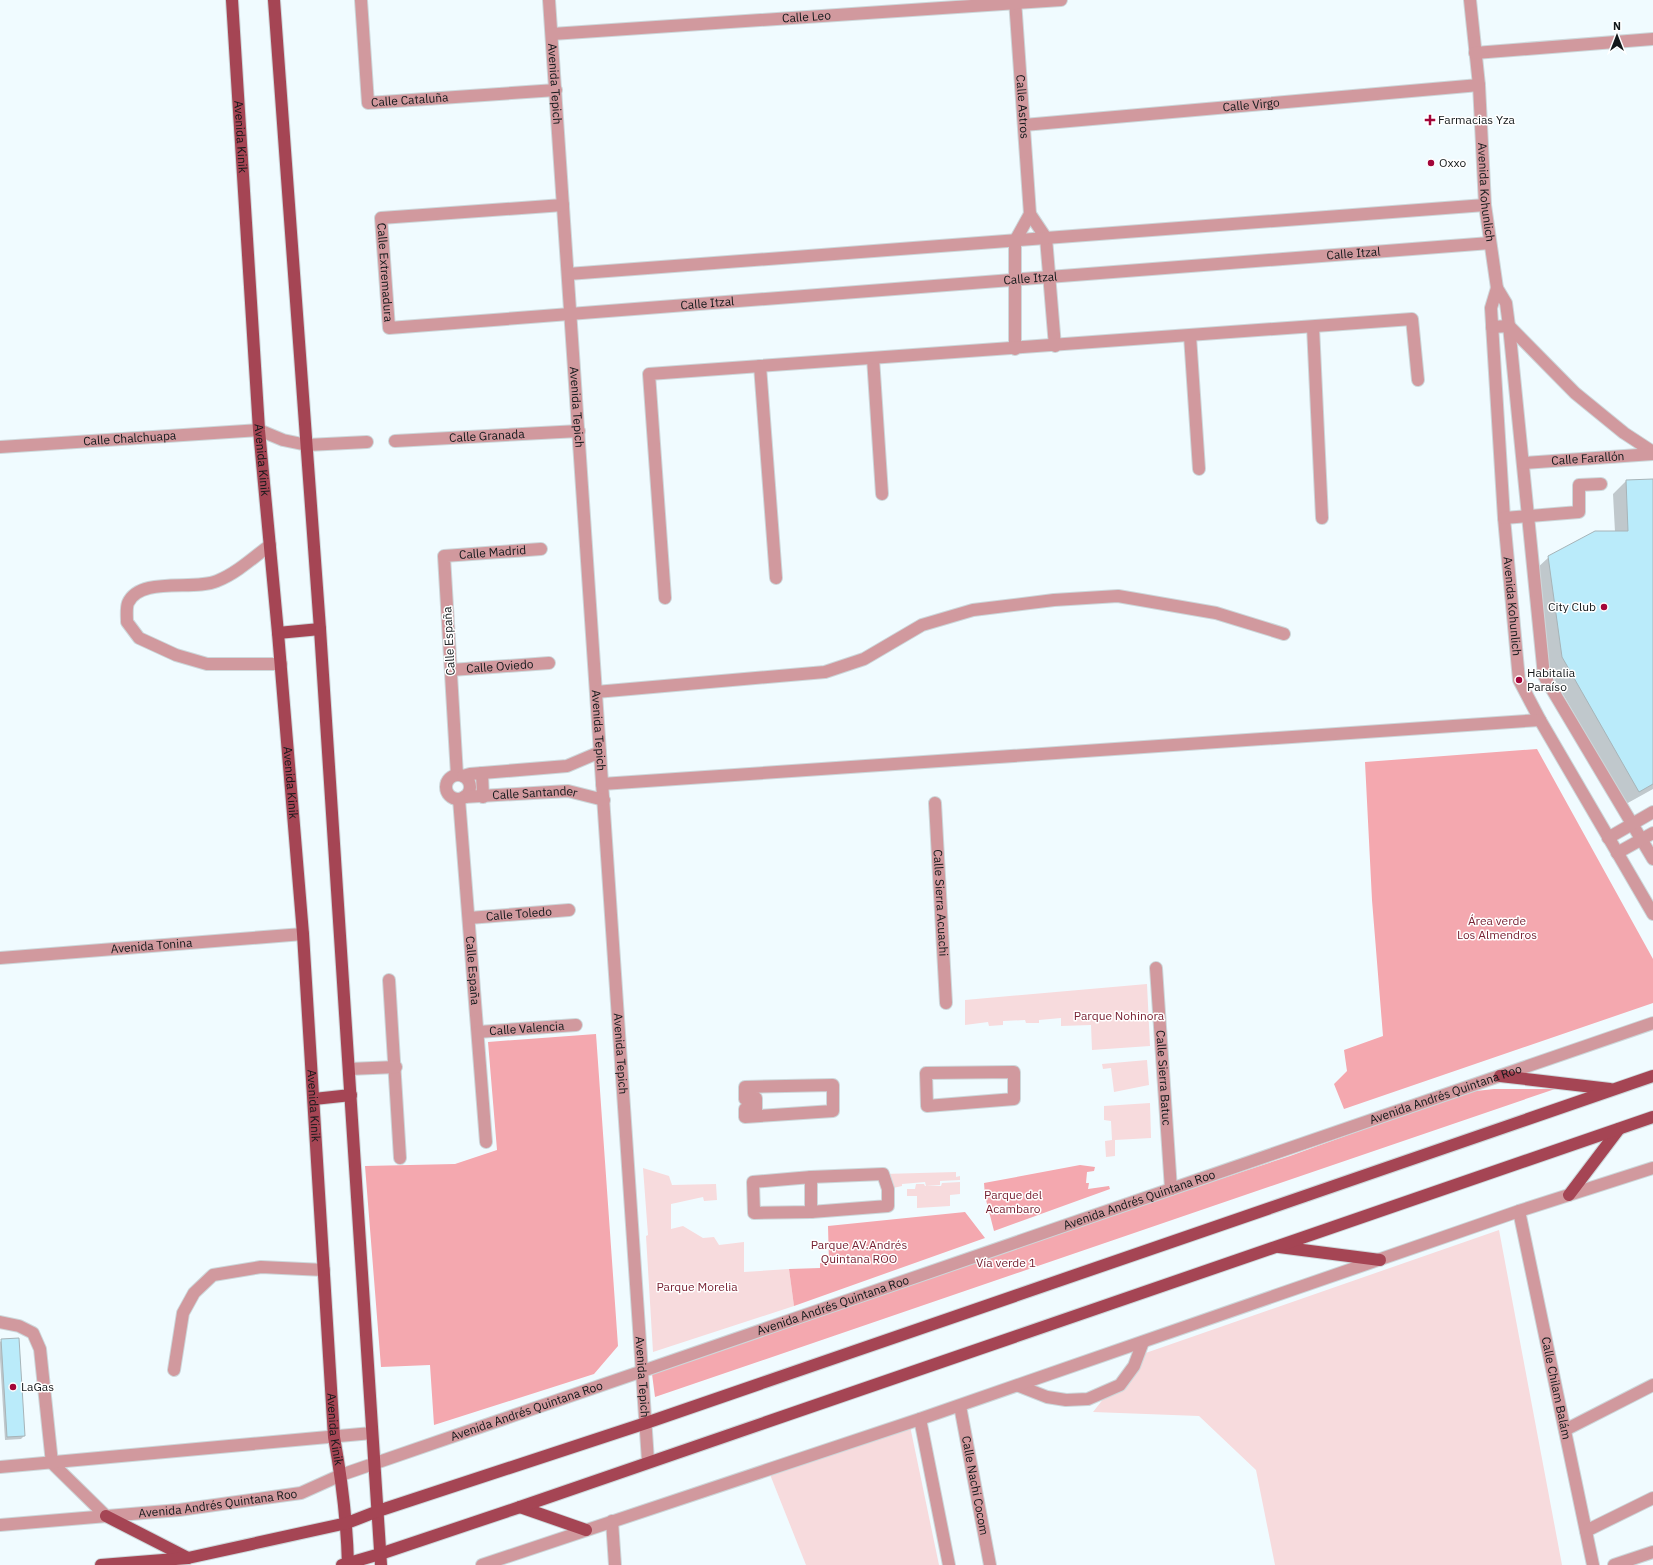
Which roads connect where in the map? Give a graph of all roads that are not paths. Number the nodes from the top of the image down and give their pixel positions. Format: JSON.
{"nodes":[{"id":1,"x":232,"y":0,"type":"edge"},
{"id":2,"x":274,"y":0,"type":"edge"},
{"id":3,"x":361,"y":0,"type":"edge"},
{"id":4,"x":549,"y":0,"type":"edge"},
{"id":5,"x":1061,"y":0,"type":"edge"},
{"id":6,"x":1470,"y":0,"type":"edge"},
{"id":7,"x":1015,"y":2,"type":"edge"},
{"id":8,"x":552,"y":34,"type":"junction"},
{"id":9,"x":1653,"y":39,"type":"edge"},
{"id":10,"x":1475,"y":53,"type":"junction"},
{"id":11,"x":1478,"y":85,"type":"junction"},
{"id":12,"x":556,"y":90,"type":"junction"},
{"id":13,"x":1024,"y":125,"type":"junction"},
{"id":14,"x":563,"y":204,"type":"junction"},
{"id":15,"x":1486,"y":205,"type":"junction"},
{"id":16,"x":1030,"y":214,"type":"junction"},
{"id":17,"x":1046,"y":238,"type":"junction"},
{"id":18,"x":1015,"y":240,"type":"junction"},
{"id":19,"x":1490,"y":243,"type":"junction"},
{"id":20,"x":568,"y":274,"type":"junction"},
{"id":21,"x":1050,"y":277,"type":"junction"},
{"id":22,"x":1015,"y":280,"type":"junction"},
{"id":23,"x":1497,"y":288,"type":"junction"},
{"id":24,"x":571,"y":314,"type":"junction"},
{"id":25,"x":1509,"y":326,"type":"junction"},
{"id":26,"x":1313,"y":327,"type":"junction"},
{"id":27,"x":1492,"y":327,"type":"junction"},
{"id":28,"x":1190,"y":336,"type":"junction"},
{"id":29,"x":1055,"y":346,"type":"junction"},
{"id":30,"x":1015,"y":349,"type":"junction"},
{"id":31,"x":873,"y":358,"type":"junction"},
{"id":32,"x":760,"y":366,"type":"junction"},
{"id":33,"x":1418,"y":380,"type":"dead end"},
{"id":34,"x":259,"y":430,"type":"junction"},
{"id":35,"x":579,"y":431,"type":"junction"},
{"id":36,"x":395,"y":441,"type":"dead end"},
{"id":37,"x":367,"y":442,"type":"dead end"},
{"id":38,"x":306,"y":445,"type":"junction"},
{"id":39,"x":0,"y":447,"type":"edge"},
{"id":40,"x":1653,"y":453,"type":"edge"},
{"id":41,"x":1523,"y":464,"type":"junction"},
{"id":42,"x":1199,"y":469,"type":"dead end"},
{"id":43,"x":1601,"y":484,"type":"dead end"},
{"id":44,"x":882,"y":494,"type":"dead end"},
{"id":45,"x":1528,"y":516,"type":"junction"},
{"id":46,"x":1322,"y":518,"type":"dead end"},
{"id":47,"x":1504,"y":518,"type":"junction"},
{"id":48,"x":270,"y":545,"type":"junction"},
{"id":49,"x":541,"y":549,"type":"dead end"},
{"id":50,"x":444,"y":556,"type":"joint"},
{"id":51,"x":776,"y":578,"type":"dead end"},
{"id":52,"x":665,"y":598,"type":"dead end"},
{"id":53,"x":320,"y":629,"type":"junction"},
{"id":54,"x":278,"y":633,"type":"junction"},
{"id":55,"x":1284,"y":634,"type":"dead end"},
{"id":56,"x":549,"y":663,"type":"dead end"},
{"id":57,"x":281,"y":664,"type":"junction"},
{"id":58,"x":451,"y":670,"type":"junction"},
{"id":59,"x":596,"y":692,"type":"junction"},
{"id":60,"x":1540,"y":720,"type":"junction"},
{"id":61,"x":600,"y":752,"type":"junction"},
{"id":62,"x":482,"y":773,"type":"junction"},
{"id":63,"x":460,"y":775,"type":"junction"},
{"id":64,"x":602,"y":784,"type":"junction"},
{"id":65,"x":483,"y":797,"type":"junction"},
{"id":66,"x":462,"y":798,"type":"junction"},
{"id":67,"x":604,"y":800,"type":"junction"},
{"id":68,"x":935,"y":803,"type":"dead end"},
{"id":69,"x":1653,"y":812,"type":"edge"},
{"id":70,"x":1632,"y":824,"type":"junction"},
{"id":71,"x":1653,"y":833,"type":"edge"},
{"id":72,"x":1608,"y":838,"type":"junction"},
{"id":73,"x":1642,"y":840,"type":"junction"},
{"id":74,"x":1617,"y":853,"type":"junction"},
{"id":75,"x":1653,"y":859,"type":"edge"},
{"id":76,"x":569,"y":910,"type":"dead end"},
{"id":77,"x":1653,"y":914,"type":"edge"},
{"id":78,"x":469,"y":918,"type":"junction"},
{"id":79,"x":303,"y":934,"type":"junction"},
{"id":80,"x":0,"y":958,"type":"edge"},
{"id":81,"x":1156,"y":968,"type":"dead end"},
{"id":82,"x":389,"y":980,"type":"dead end"},
{"id":83,"x":946,"y":1004,"type":"dead end"},
{"id":84,"x":1653,"y":1023,"type":"edge"},
{"id":85,"x":576,"y":1025,"type":"dead end"},
{"id":86,"x":478,"y":1032,"type":"junction"},
{"id":87,"x":396,"y":1067,"type":"junction"},
{"id":88,"x":349,"y":1069,"type":"junction"},
{"id":89,"x":926,"y":1073,"type":"joint"},
{"id":90,"x":1500,"y":1076,"type":"junction"},
{"id":91,"x":1653,"y":1076,"type":"edge"},
{"id":92,"x":1613,"y":1090,"type":"junction"},
{"id":93,"x":351,"y":1095,"type":"junction"},
{"id":94,"x":314,"y":1099,"type":"junction"},
{"id":95,"x":745,"y":1099,"type":"joint"},
{"id":96,"x":1653,"y":1117,"type":"edge"},
{"id":97,"x":1619,"y":1129,"type":"junction"},
{"id":98,"x":486,"y":1142,"type":"dead end"},
{"id":99,"x":400,"y":1158,"type":"dead end"},
{"id":100,"x":1653,"y":1168,"type":"edge"},
{"id":101,"x":811,"y":1177,"type":"junction"},
{"id":102,"x":1171,"y":1189,"type":"junction"},
{"id":103,"x":1569,"y":1195,"type":"junction"},
{"id":104,"x":811,"y":1212,"type":"junction"},
{"id":105,"x":1520,"y":1212,"type":"junction"},
{"id":106,"x":1276,"y":1247,"type":"junction"},
{"id":107,"x":1380,"y":1260,"type":"junction"},
{"id":108,"x":324,"y":1270,"type":"junction"},
{"id":109,"x":0,"y":1322,"type":"edge"},
{"id":110,"x":1143,"y":1342,"type":"junction"},
{"id":111,"x":174,"y":1370,"type":"dead end"},
{"id":112,"x":642,"y":1371,"type":"junction"},
{"id":113,"x":1653,"y":1385,"type":"edge"},
{"id":114,"x":1019,"y":1386,"type":"junction"},
{"id":115,"x":960,"y":1406,"type":"junction"},
{"id":116,"x":920,"y":1419,"type":"junction"},
{"id":117,"x":646,"y":1423,"type":"junction"},
{"id":118,"x":1565,"y":1430,"type":"junction"},
{"id":119,"x":372,"y":1433,"type":"junction"},
{"id":120,"x":334,"y":1437,"type":"junction"},
{"id":121,"x":52,"y":1462,"type":"junction"},
{"id":122,"x":648,"y":1462,"type":"junction"},
{"id":123,"x":373,"y":1464,"type":"junction"},
{"id":124,"x":0,"y":1467,"type":"edge"},
{"id":125,"x":341,"y":1475,"type":"junction"},
{"id":126,"x":1653,"y":1498,"type":"edge"},
{"id":127,"x":520,"y":1507,"type":"junction"},
{"id":128,"x":378,"y":1511,"type":"junction"},
{"id":129,"x":106,"y":1516,"type":"junction"},
{"id":130,"x":612,"y":1521,"type":"junction"},
{"id":131,"x":347,"y":1523,"type":"junction"},
{"id":132,"x":0,"y":1525,"type":"edge"},
{"id":133,"x":586,"y":1530,"type":"junction"},
{"id":134,"x":1586,"y":1531,"type":"junction"},
{"id":135,"x":1653,"y":1552,"type":"edge"},
{"id":136,"x":188,"y":1558,"type":"junction"},
{"id":137,"x":381,"y":1559,"type":"edge"},
{"id":138,"x":346,"y":1564,"type":"edge"},
{"id":139,"x":101,"y":1565,"type":"edge"},
{"id":140,"x":482,"y":1565,"type":"edge"},
{"id":141,"x":615,"y":1565,"type":"edge"},
{"id":142,"x":949,"y":1565,"type":"edge"},
{"id":143,"x":990,"y":1565,"type":"edge"},
{"id":144,"x":1593,"y":1565,"type":"edge"},
{"id":145,"x":1614,"y":1565,"type":"edge"}],
"edges":[{"from":1,"to":34,"type":"main road","name":"Avenida Kinik"},
{"from":2,"to":38,"type":"main road"},
{"from":3,"to":12,"type":"street","name":"Calle Cataluña"},
{"from":4,"to":8,"type":"street","name":"Avenida Tepich"},
{"from":5,"to":7,"type":"street","name":"Calle Leo"},
{"from":6,"to":10,"type":"street","name":"Avenida Kohunlich"},
{"from":7,"to":8,"type":"street","name":"Calle Leo"},
{"from":7,"to":13,"type":"street","name":"Calle Astros"},
{"from":8,"to":12,"type":"street","name":"Avenida Tepich"},
{"from":9,"to":10,"type":"street"},
{"from":10,"to":11,"type":"street","name":"Avenida Kohunlich"},
{"from":11,"to":13,"type":"street","name":"Calle Virgo"},
{"from":11,"to":15,"type":"street","name":"Avenida Kohunlich"},
{"from":12,"to":14,"type":"street","name":"Avenida Tepich"},
{"from":13,"to":16,"type":"street","name":"Calle Astros"},
{"from":14,"to":20,"type":"street","name":"Avenida Tepich"},
{"from":14,"to":24,"type":"street","name":"Calle Extremadura"},
{"from":15,"to":17,"type":"street"},
{"from":15,"to":19,"type":"street","name":"Avenida Kohunlich"},
{"from":16,"to":17,"type":"street","name":"Calle Astros"},
{"from":16,"to":18,"type":"street"},
{"from":17,"to":18,"type":"street"},
{"from":17,"to":21,"type":"street"},
{"from":18,"to":20,"type":"street"},
{"from":18,"to":22,"type":"street"},
{"from":19,"to":21,"type":"street","name":"Calle Itzal"},
{"from":19,"to":23,"type":"street","name":"Avenida Kohunlich"},
{"from":20,"to":24,"type":"street","name":"Avenida Tepich"},
{"from":21,"to":22,"type":"street","name":"Calle Itzal"},
{"from":21,"to":29,"type":"street"},
{"from":22,"to":24,"type":"street","name":"Calle Itzal"},
{"from":22,"to":30,"type":"street"},
{"from":23,"to":25,"type":"street","name":"Avenida Kohunlich"},
{"from":23,"to":27,"type":"street","name":"Avenida Kohunlich"},
{"from":24,"to":35,"type":"street","name":"Avenida Tepich"},
{"from":25,"to":27,"type":"street"},
{"from":25,"to":40,"type":"street"},
{"from":25,"to":41,"type":"street","name":"Avenida Kohunlich"},
{"from":26,"to":28,"type":"street"},
{"from":26,"to":33,"type":"street"},
{"from":26,"to":46,"type":"street"},
{"from":27,"to":47,"type":"street","name":"Avenida Kohunlich"},
{"from":28,"to":29,"type":"street"},
{"from":28,"to":42,"type":"street"},
{"from":29,"to":30,"type":"street"},
{"from":30,"to":31,"type":"street"},
{"from":31,"to":32,"type":"street"},
{"from":31,"to":44,"type":"street"},
{"from":32,"to":51,"type":"street"},
{"from":32,"to":52,"type":"street"},
{"from":34,"to":38,"type":"street"},
{"from":34,"to":39,"type":"street","name":"Calle Chalchuapa"},
{"from":34,"to":48,"type":"main road","name":"Avenida Kinik"},
{"from":35,"to":36,"type":"street","name":"Calle Granada"},
{"from":35,"to":59,"type":"street","name":"Avenida Tepich"},
{"from":37,"to":38,"type":"street"},
{"from":38,"to":53,"type":"main road"},
{"from":40,"to":41,"type":"street","name":"Calle Farallón"},
{"from":41,"to":45,"type":"street","name":"Avenida Kohunlich"},
{"from":43,"to":45,"type":"street"},
{"from":45,"to":47,"type":"street"},
{"from":45,"to":70,"type":"street","name":"Avenida Kohunlich"},
{"from":47,"to":60,"type":"street","name":"Avenida Kohunlich"},
{"from":48,"to":54,"type":"main road","name":"Avenida Kinik"},
{"from":48,"to":57,"type":"street"},
{"from":49,"to":50,"type":"street","name":"Calle Madrid"},
{"from":50,"to":58,"type":"street","name":"Calle España"},
{"from":53,"to":54,"type":"main road"},
{"from":53,"to":88,"type":"main road"},
{"from":54,"to":57,"type":"main road","name":"Avenida Kinik"},
{"from":55,"to":59,"type":"street"},
{"from":56,"to":58,"type":"street","name":"Calle Oviedo"},
{"from":57,"to":79,"type":"main road","name":"Avenida Kinik"},
{"from":58,"to":63,"type":"street","name":"Calle España"},
{"from":59,"to":61,"type":"street","name":"Avenida Tepich"},
{"from":60,"to":64,"type":"street"},
{"from":60,"to":72,"type":"street","name":"Avenida Kohunlich"},
{"from":61,"to":62,"type":"street","name":"Calle Santander"},
{"from":61,"to":64,"type":"street","name":"Avenida Tepich"},
{"from":62,"to":63,"type":"street","name":"Calle Santander"},
{"from":62,"to":65,"type":"street"},
{"from":63,"to":66,"type":"street","name":"Calle España"},
{"from":63,"to":66,"type":"street"},
{"from":64,"to":67,"type":"street","name":"Avenida Tepich"},
{"from":65,"to":66,"type":"street","name":"Calle Santander"},
{"from":65,"to":67,"type":"street","name":"Calle Santander"},
{"from":66,"to":78,"type":"street","name":"Calle España"},
{"from":67,"to":112,"type":"street","name":"Avenida Tepich"},
{"from":68,"to":83,"type":"street","name":"Calle Sierra Acuachi"},
{"from":69,"to":70,"type":"street"},
{"from":70,"to":72,"type":"street"},
{"from":70,"to":73,"type":"street","name":"Avenida Kohunlich"},
{"from":71,"to":73,"type":"street"},
{"from":72,"to":74,"type":"street","name":"Avenida Kohunlich"},
{"from":73,"to":74,"type":"street"},
{"from":73,"to":75,"type":"street","name":"Avenida Kohunlich"},
{"from":74,"to":77,"type":"street","name":"Avenida Kohunlich"},
{"from":76,"to":78,"type":"street","name":"Calle Toledo"},
{"from":78,"to":86,"type":"street","name":"Calle España"},
{"from":79,"to":80,"type":"street","name":"Avenida Tonina"},
{"from":79,"to":94,"type":"main road","name":"Avenida Kinik"},
{"from":81,"to":102,"type":"street","name":"Calle Sierra Batuc"},
{"from":82,"to":87,"type":"street"},
{"from":84,"to":90,"type":"street","name":"Avenida Andrés Quintana Roo"},
{"from":85,"to":86,"type":"street","name":"Calle Valencia"},
{"from":86,"to":98,"type":"street","name":"Calle España"},
{"from":87,"to":88,"type":"street"},
{"from":87,"to":99,"type":"street"},
{"from":88,"to":93,"type":"main road"},
{"from":89,"to":89,"type":"street"},
{"from":90,"to":92,"type":"main road"},
{"from":90,"to":102,"type":"street","name":"Avenida Andrés Quintana Roo"},
{"from":91,"to":92,"type":"main road"},
{"from":92,"to":117,"type":"main road"},
{"from":93,"to":94,"type":"main road"},
{"from":93,"to":119,"type":"main road"},
{"from":94,"to":108,"type":"main road","name":"Avenida Kinik"},
{"from":95,"to":95,"type":"street"},
{"from":96,"to":97,"type":"main road"},
{"from":97,"to":103,"type":"main road"},
{"from":97,"to":106,"type":"main road"},
{"from":100,"to":103,"type":"street"},
{"from":101,"to":104,"type":"street"},
{"from":101,"to":104,"type":"street"},
{"from":101,"to":104,"type":"street"},
{"from":102,"to":112,"type":"street","name":"Avenida Andrés Quintana Roo"},
{"from":103,"to":105,"type":"street"},
{"from":105,"to":107,"type":"street"},
{"from":105,"to":118,"type":"street","name":"Calle Chilam Balám"},
{"from":106,"to":107,"type":"main road"},
{"from":106,"to":122,"type":"main road"},
{"from":107,"to":110,"type":"street"},
{"from":108,"to":111,"type":"street"},
{"from":108,"to":120,"type":"main road","name":"Avenida Kinik"},
{"from":109,"to":121,"type":"street"},
{"from":110,"to":114,"type":"street"},
{"from":110,"to":114,"type":"street"},
{"from":112,"to":117,"type":"street","name":"Avenida Tepich"},
{"from":112,"to":123,"type":"street","name":"Avenida Andrés Quintana Roo"},
{"from":113,"to":118,"type":"street"},
{"from":114,"to":115,"type":"street"},
{"from":115,"to":116,"type":"street"},
{"from":115,"to":143,"type":"street","name":"Calle Nachi Cocom"},
{"from":116,"to":130,"type":"street"},
{"from":116,"to":142,"type":"street"},
{"from":117,"to":122,"type":"street","name":"Avenida Tepich"},
{"from":117,"to":128,"type":"main road"},
{"from":118,"to":134,"type":"street","name":"Calle Chilam Balám"},
{"from":119,"to":120,"type":"street"},
{"from":119,"to":123,"type":"main road"},
{"from":120,"to":121,"type":"street"},
{"from":120,"to":125,"type":"main road","name":"Avenida Kinik"},
{"from":121,"to":124,"type":"street"},
{"from":121,"to":129,"type":"street"},
{"from":122,"to":127,"type":"main road"},
{"from":123,"to":125,"type":"street","name":"Avenida Andrés Quintana Roo"},
{"from":123,"to":128,"type":"main road"},
{"from":125,"to":129,"type":"street","name":"Avenida Andrés Quintana Roo"},
{"from":125,"to":131,"type":"main road","name":"Avenida Kinik"},
{"from":126,"to":134,"type":"street"},
{"from":127,"to":133,"type":"main road"},
{"from":127,"to":137,"type":"main road"},
{"from":128,"to":131,"type":"main road"},
{"from":128,"to":137,"type":"main road"},
{"from":129,"to":132,"type":"street","name":"Avenida Andrés Quintana Roo"},
{"from":129,"to":136,"type":"main road"},
{"from":130,"to":133,"type":"street"},
{"from":130,"to":141,"type":"street"},
{"from":131,"to":136,"type":"main road"},
{"from":131,"to":138,"type":"main road","name":"Avenida Kinik"},
{"from":133,"to":140,"type":"street"},
{"from":134,"to":144,"type":"street","name":"Calle Chilam Balám"},
{"from":135,"to":145,"type":"street"},
{"from":136,"to":139,"type":"main road"},
{"from":137,"to":138,"type":"main road"}]}
